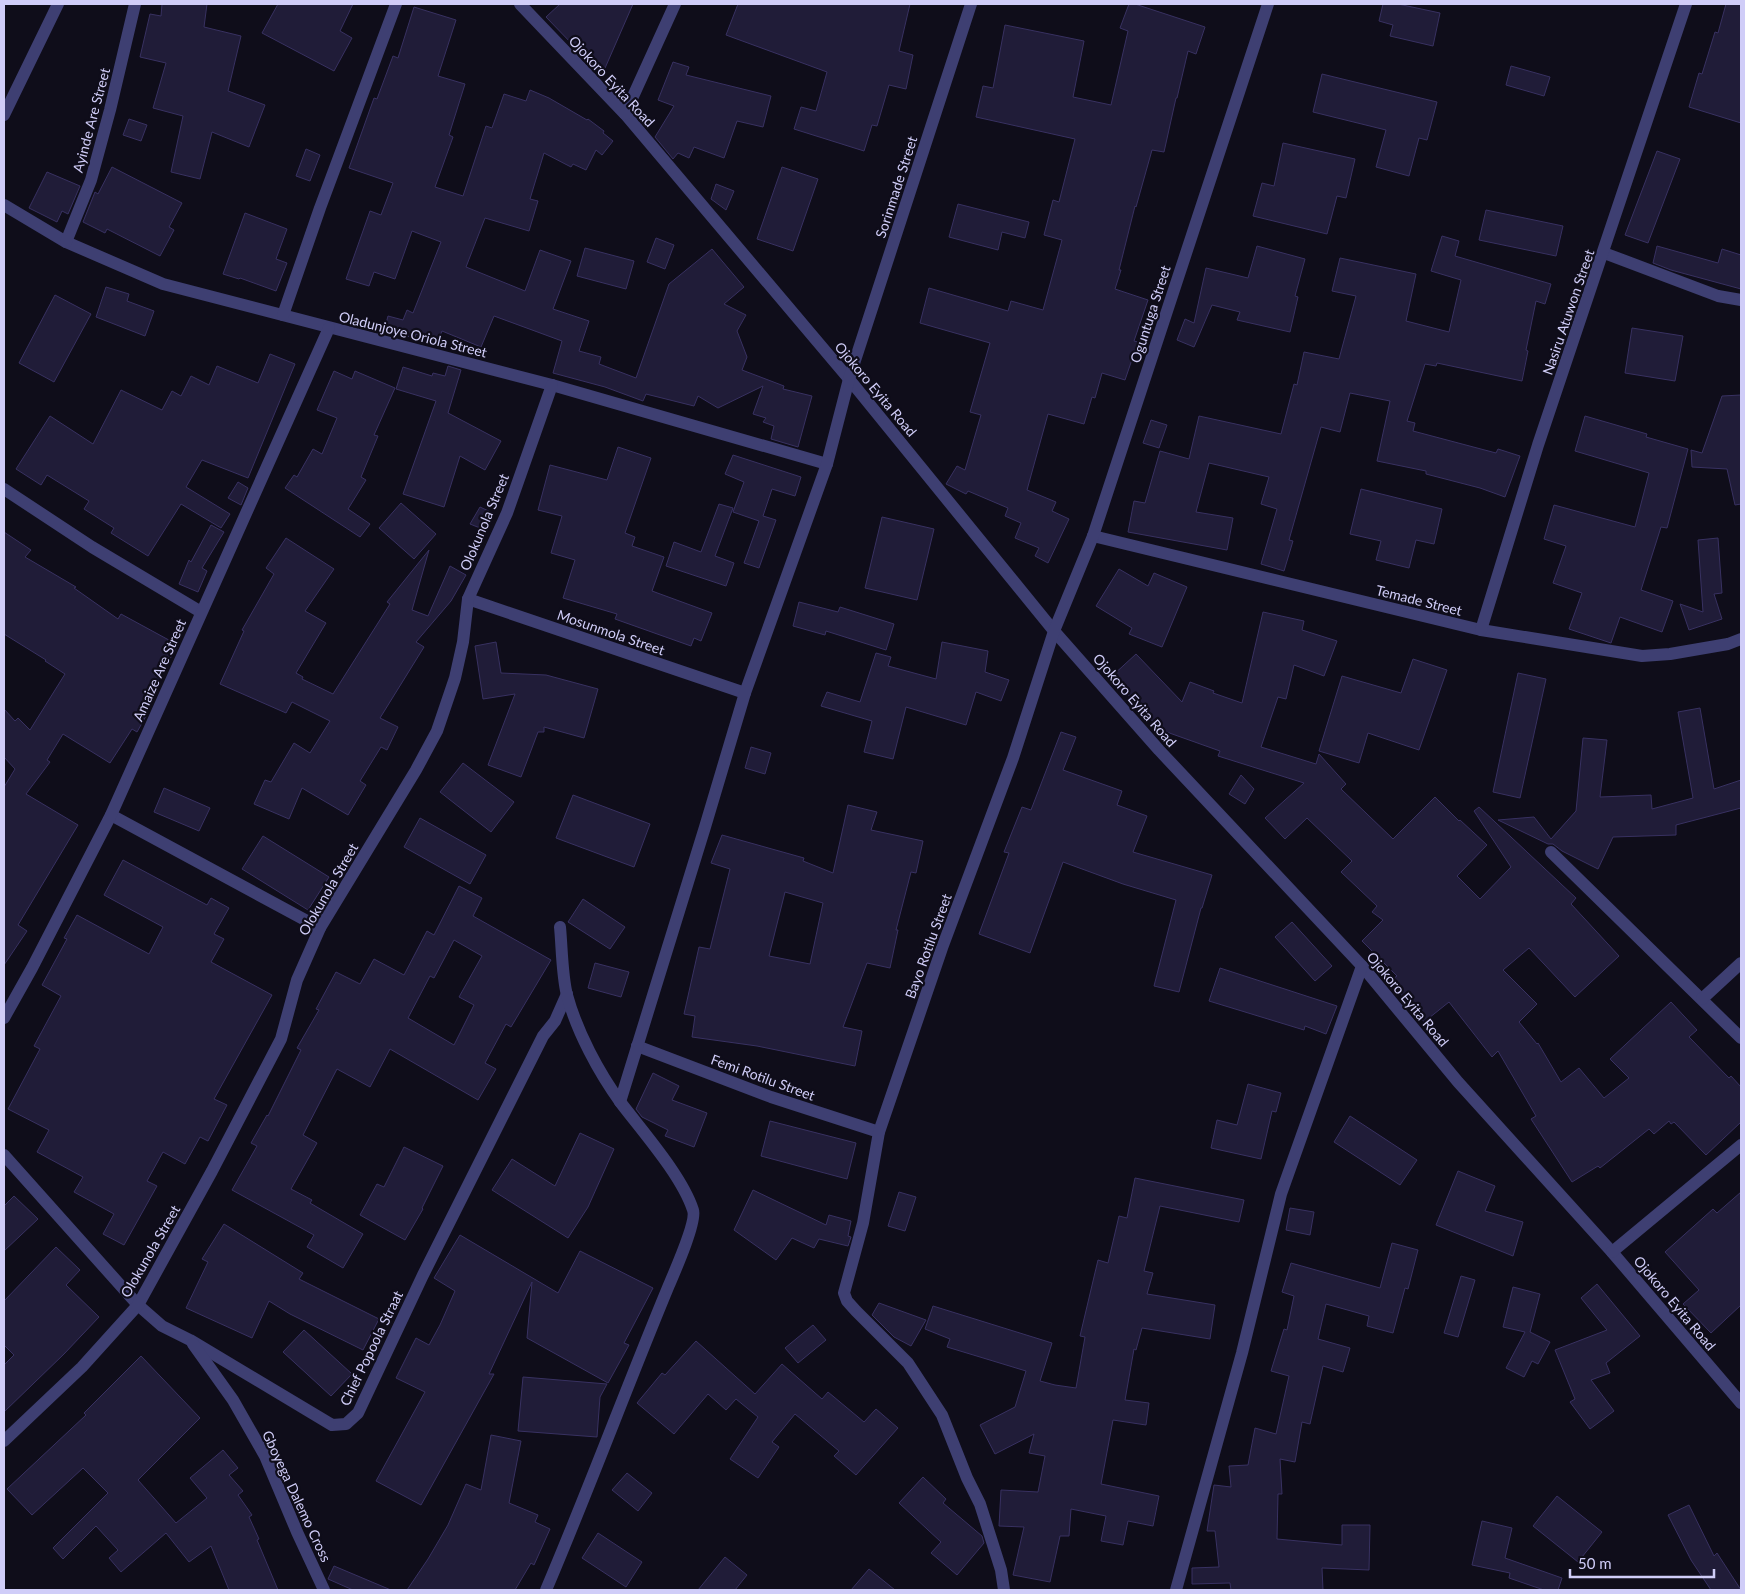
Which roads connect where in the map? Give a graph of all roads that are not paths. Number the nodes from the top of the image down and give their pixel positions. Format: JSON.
{"nodes":[{"id":1,"x":58,"y":4,"type":"edge"},
{"id":2,"x":135,"y":4,"type":"edge"},
{"id":3,"x":396,"y":4,"type":"edge"},
{"id":4,"x":520,"y":4,"type":"edge"},
{"id":5,"x":675,"y":4,"type":"edge"},
{"id":6,"x":971,"y":4,"type":"edge"},
{"id":7,"x":1268,"y":4,"type":"edge"},
{"id":8,"x":1686,"y":4,"type":"edge"},
{"id":9,"x":625,"y":114,"type":"junction"},
{"id":10,"x":4,"y":115,"type":"edge"},
{"id":11,"x":4,"y":207,"type":"edge"},
{"id":12,"x":66,"y":242,"type":"junction"},
{"id":13,"x":1604,"y":253,"type":"junction"},
{"id":14,"x":1741,"y":300,"type":"edge"},
{"id":15,"x":283,"y":315,"type":"junction"},
{"id":16,"x":329,"y":328,"type":"junction"},
{"id":17,"x":849,"y":379,"type":"junction"},
{"id":18,"x":552,"y":384,"type":"junction"},
{"id":19,"x":826,"y":464,"type":"junction"},
{"id":20,"x":4,"y":489,"type":"edge"},
{"id":21,"x":1093,"y":536,"type":"junction"},
{"id":22,"x":468,"y":599,"type":"junction"},
{"id":23,"x":201,"y":612,"type":"junction"},
{"id":24,"x":1481,"y":630,"type":"junction"},
{"id":25,"x":1054,"y":631,"type":"junction"},
{"id":26,"x":1741,"y":639,"type":"edge"},
{"id":27,"x":745,"y":693,"type":"junction"},
{"id":28,"x":111,"y":815,"type":"junction"},
{"id":29,"x":1551,"y":852,"type":"dead end"},
{"id":30,"x":320,"y":928,"type":"junction"},
{"id":31,"x":560,"y":928,"type":"dead end"},
{"id":32,"x":1741,"y":963,"type":"edge"},
{"id":33,"x":1362,"y":966,"type":"junction"},
{"id":34,"x":567,"y":994,"type":"junction"},
{"id":35,"x":1702,"y":999,"type":"junction"},
{"id":36,"x":4,"y":1018,"type":"edge"},
{"id":37,"x":1741,"y":1038,"type":"edge"},
{"id":38,"x":638,"y":1046,"type":"junction"},
{"id":39,"x":620,"y":1102,"type":"junction"},
{"id":40,"x":879,"y":1132,"type":"junction"},
{"id":41,"x":1741,"y":1145,"type":"edge"},
{"id":42,"x":4,"y":1155,"type":"edge"},
{"id":43,"x":1612,"y":1252,"type":"junction"},
{"id":44,"x":138,"y":1305,"type":"junction"},
{"id":45,"x":190,"y":1340,"type":"junction"},
{"id":46,"x":1741,"y":1403,"type":"edge"},
{"id":47,"x":4,"y":1441,"type":"edge"},
{"id":48,"x":324,"y":1590,"type":"edge"},
{"id":49,"x":546,"y":1590,"type":"edge"},
{"id":50,"x":1004,"y":1590,"type":"edge"},
{"id":51,"x":1176,"y":1590,"type":"edge"}],
"edges":[{"from":1,"to":10,"type":"street"},
{"from":2,"to":12,"type":"street","name":"Ayinde Are Street"},
{"from":3,"to":15,"type":"street"},
{"from":4,"to":9,"type":"street","name":"Ojokoro Eyita Road"},
{"from":5,"to":9,"type":"street"},
{"from":6,"to":17,"type":"street","name":"Sorinmade Street"},
{"from":7,"to":21,"type":"street","name":"Oguntuga Street"},
{"from":8,"to":13,"type":"street","name":"Nasiru Atuwon Street"},
{"from":9,"to":17,"type":"street","name":"Ojokoro Eyita Road"},
{"from":11,"to":12,"type":"street","name":"Oladunjoye Oriola Street"},
{"from":12,"to":15,"type":"street","name":"Oladunjoye Oriola Street"},
{"from":13,"to":14,"type":"street"},
{"from":13,"to":24,"type":"street","name":"Nasiru Atuwon Street"},
{"from":15,"to":16,"type":"street","name":"Oladunjoye Oriola Street"},
{"from":16,"to":18,"type":"street","name":"Oladunjoye Oriola Street"},
{"from":16,"to":23,"type":"street","name":"Amaize Are Street"},
{"from":17,"to":19,"type":"street","name":"Sorinmade Street"},
{"from":17,"to":25,"type":"street","name":"Ojokoro Eyita Road"},
{"from":18,"to":19,"type":"street","name":"Oladunjoye Oriola Street"},
{"from":18,"to":22,"type":"street","name":"Olokunola Street"},
{"from":19,"to":27,"type":"street","name":"Sorinmade Street"},
{"from":20,"to":23,"type":"street"},
{"from":21,"to":24,"type":"street","name":"Temade Street"},
{"from":21,"to":25,"type":"street","name":"Oguntuga Street"},
{"from":22,"to":27,"type":"street","name":"Mosunmola Street"},
{"from":22,"to":30,"type":"street","name":"Olokunola Street"},
{"from":23,"to":28,"type":"street","name":"Amaize Are Street"},
{"from":24,"to":26,"type":"street","name":"Temade Street"},
{"from":25,"to":33,"type":"street","name":"Ojokoro Eyita Road"},
{"from":25,"to":40,"type":"street","name":"Bayo Rotilu Street"},
{"from":27,"to":38,"type":"street","name":"Sorinmade Street"},
{"from":28,"to":30,"type":"street"},
{"from":28,"to":36,"type":"street","name":"Amaize Are Street"},
{"from":29,"to":35,"type":"street"},
{"from":30,"to":44,"type":"street","name":"Olokunola Street"},
{"from":31,"to":34,"type":"street"},
{"from":32,"to":35,"type":"street"},
{"from":33,"to":43,"type":"street","name":"Ojokoro Eyita Road"},
{"from":33,"to":51,"type":"street"},
{"from":34,"to":39,"type":"street"},
{"from":34,"to":45,"type":"street","name":"Chief Popoola Straat"},
{"from":35,"to":37,"type":"street"},
{"from":38,"to":39,"type":"street","name":"Sorinmade Street"},
{"from":38,"to":40,"type":"street","name":"Femi Rotilu Street"},
{"from":39,"to":49,"type":"street"},
{"from":40,"to":50,"type":"street","name":"Bayo Rotilu Street"},
{"from":41,"to":43,"type":"street"},
{"from":42,"to":44,"type":"street","name":"Chief Popoola Straat"},
{"from":43,"to":46,"type":"street","name":"Ojokoro Eyita Road"},
{"from":44,"to":45,"type":"street","name":"Chief Popoola Straat"},
{"from":44,"to":47,"type":"street","name":"Olokunola Street"},
{"from":45,"to":48,"type":"street","name":"Gboyega Dalemo Cross"}]}
